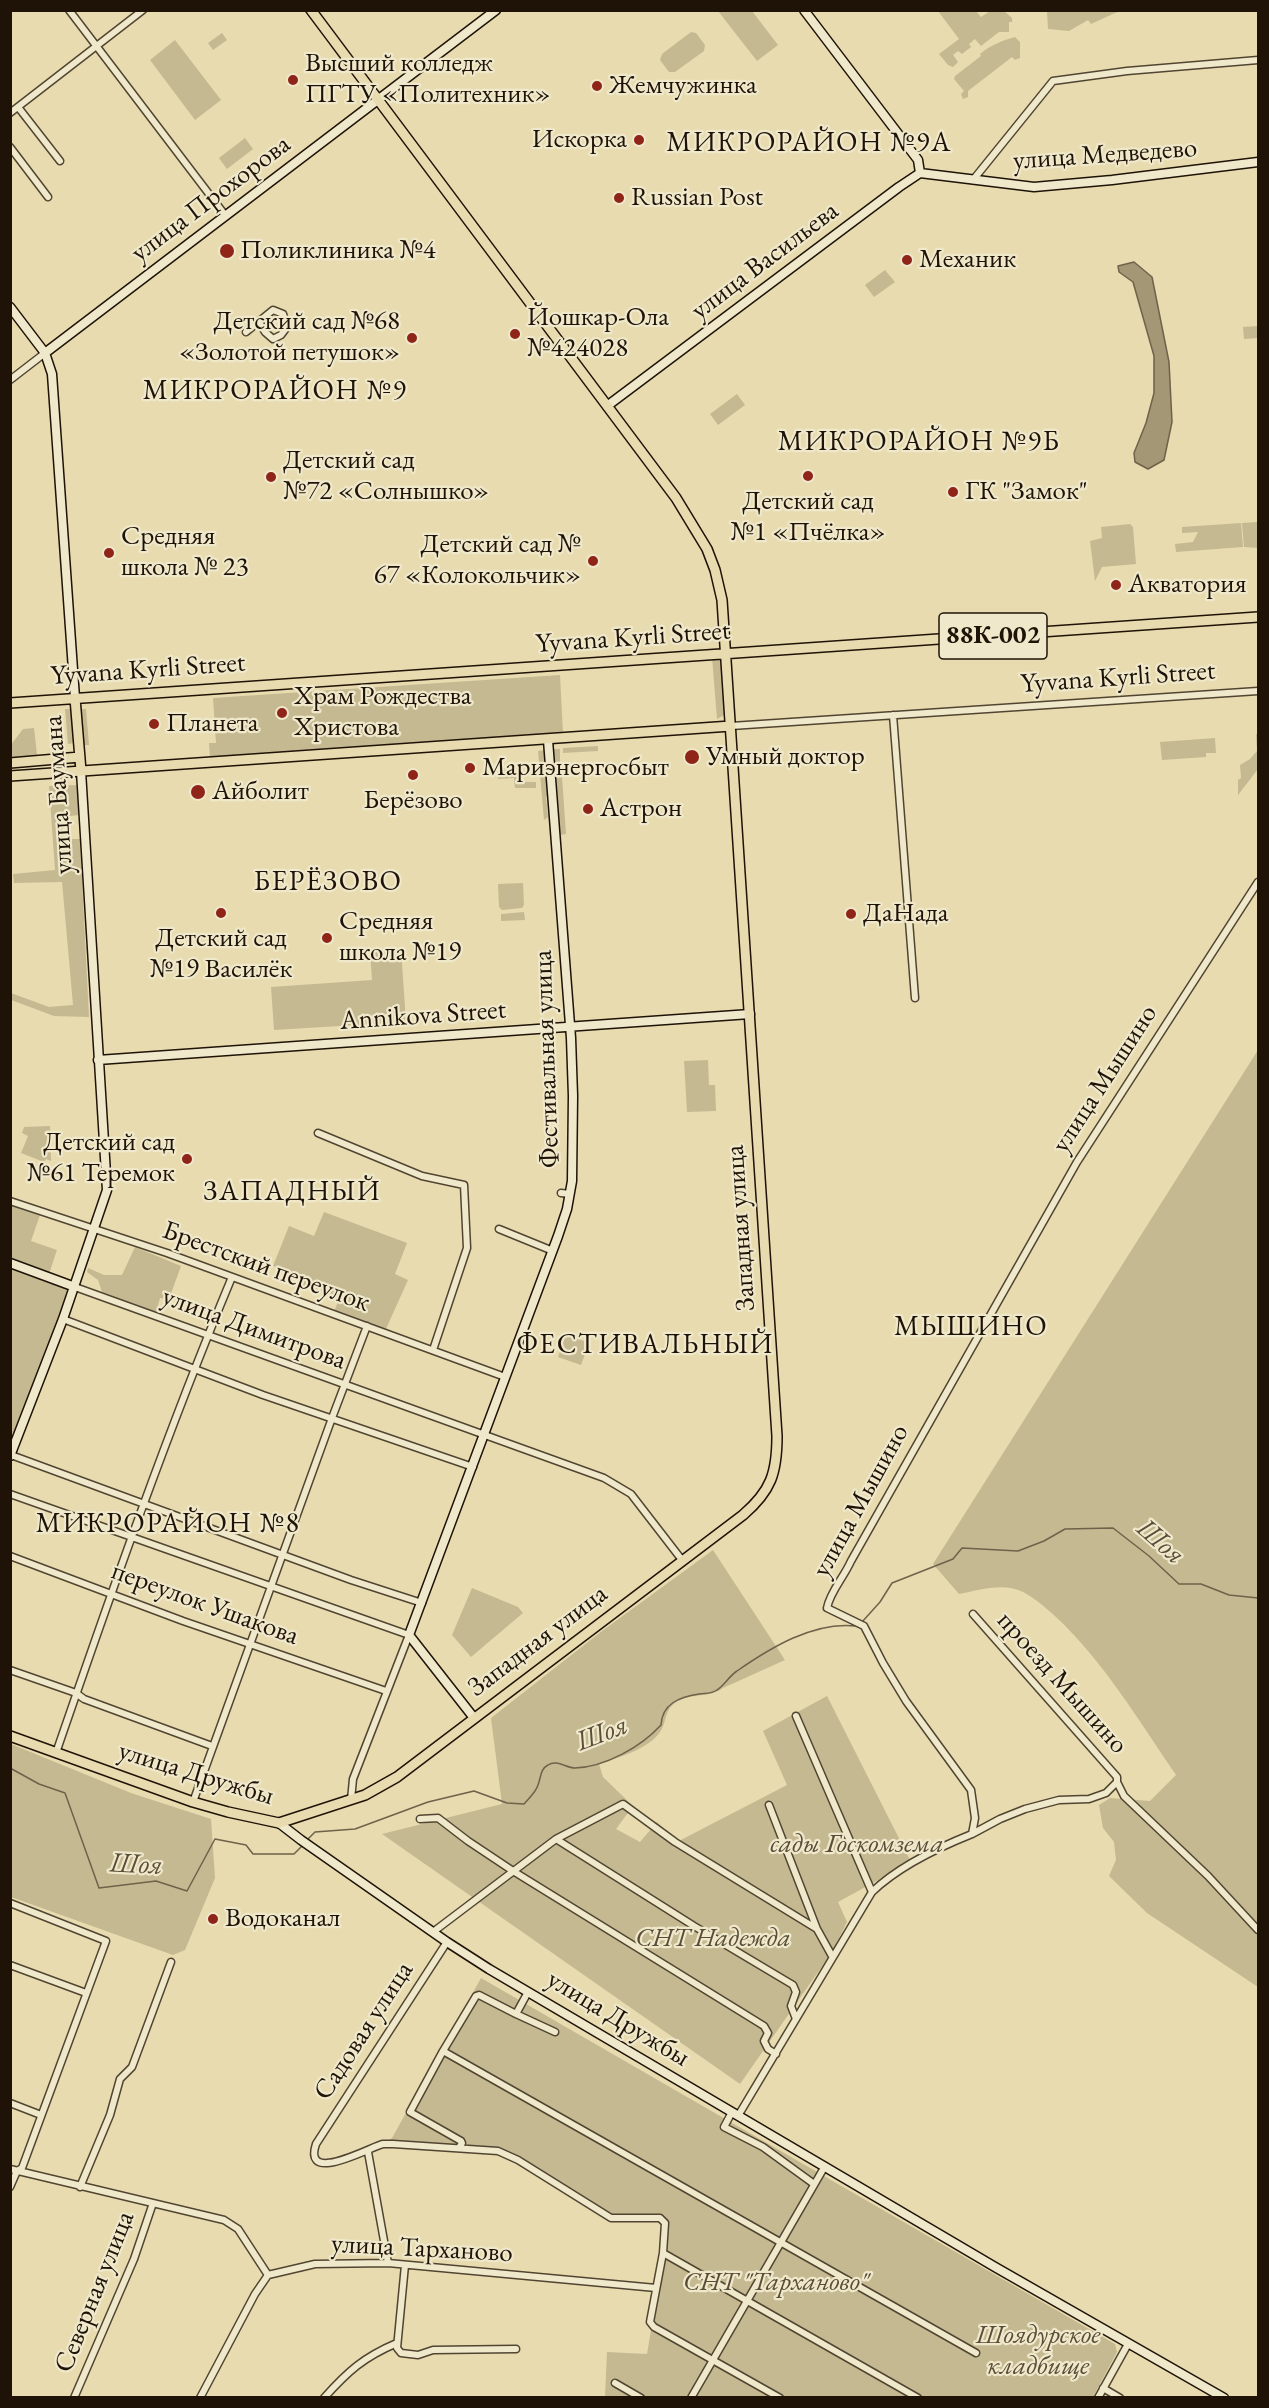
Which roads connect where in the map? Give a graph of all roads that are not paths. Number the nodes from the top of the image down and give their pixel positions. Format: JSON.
{"nodes":[{"id":1,"x":69,"y":10,"type":"edge"},
{"id":2,"x":143,"y":10,"type":"edge"},
{"id":3,"x":311,"y":10,"type":"edge"},
{"id":4,"x":496,"y":10,"type":"edge"},
{"id":5,"x":804,"y":10,"type":"edge"},
{"id":6,"x":96,"y":46,"type":"junction"},
{"id":7,"x":1258,"y":60,"type":"edge"},
{"id":8,"x":378,"y":98,"type":"junction"},
{"id":9,"x":18,"y":107,"type":"junction"},
{"id":10,"x":10,"y":113,"type":"edge"},
{"id":11,"x":10,"y":147,"type":"edge"},
{"id":12,"x":60,"y":162,"type":"dead end"},
{"id":13,"x":1258,"y":162,"type":"edge"},
{"id":14,"x":920,"y":173,"type":"junction"},
{"id":15,"x":973,"y":180,"type":"junction"},
{"id":16,"x":48,"y":197,"type":"dead end"},
{"id":17,"x":225,"y":215,"type":"junction"},
{"id":18,"x":10,"y":307,"type":"edge"},
{"id":19,"x":259,"y":322,"type":"junction"},
{"id":20,"x":246,"y":332,"type":"dead end"},
{"id":21,"x":45,"y":353,"type":"junction"},
{"id":22,"x":10,"y":380,"type":"edge"},
{"id":23,"x":608,"y":406,"type":"junction"},
{"id":24,"x":1258,"y":617,"type":"edge"},
{"id":25,"x":727,"y":654,"type":"junction"},
{"id":26,"x":1258,"y":691,"type":"edge"},
{"id":27,"x":75,"y":698,"type":"junction"},
{"id":28,"x":10,"y":703,"type":"edge"},
{"id":29,"x":893,"y":715,"type":"junction"},
{"id":30,"x":731,"y":726,"type":"junction"},
{"id":31,"x":548,"y":740,"type":"junction"},
{"id":32,"x":80,"y":758,"type":"junction"},
{"id":33,"x":10,"y":763,"type":"edge"},
{"id":34,"x":81,"y":771,"type":"junction"},
{"id":35,"x":10,"y":776,"type":"edge"},
{"id":36,"x":1258,"y":882,"type":"edge"},
{"id":37,"x":915,"y":998,"type":"dead end"},
{"id":38,"x":750,"y":1014,"type":"junction"},
{"id":39,"x":570,"y":1027,"type":"junction"},
{"id":40,"x":98,"y":1060,"type":"junction"},
{"id":41,"x":318,"y":1133,"type":"dead end"},
{"id":42,"x":10,"y":1201,"type":"edge"},
{"id":43,"x":95,"y":1229,"type":"junction"},
{"id":44,"x":499,"y":1229,"type":"dead end"},
{"id":45,"x":553,"y":1251,"type":"junction"},
{"id":46,"x":10,"y":1263,"type":"edge"},
{"id":47,"x":232,"y":1277,"type":"junction"},
{"id":48,"x":75,"y":1287,"type":"junction"},
{"id":49,"x":63,"y":1319,"type":"junction"},
{"id":50,"x":368,"y":1326,"type":"junction"},
{"id":51,"x":208,"y":1335,"type":"junction"},
{"id":52,"x":434,"y":1350,"type":"junction"},
{"id":53,"x":196,"y":1368,"type":"junction"},
{"id":54,"x":505,"y":1377,"type":"junction"},
{"id":55,"x":345,"y":1384,"type":"junction"},
{"id":56,"x":332,"y":1418,"type":"junction"},
{"id":57,"x":484,"y":1434,"type":"junction"},
{"id":58,"x":11,"y":1456,"type":"edge"},
{"id":59,"x":473,"y":1467,"type":"junction"},
{"id":60,"x":10,"y":1494,"type":"edge"},
{"id":61,"x":145,"y":1505,"type":"junction"},
{"id":62,"x":132,"y":1538,"type":"junction"},
{"id":63,"x":282,"y":1555,"type":"junction"},
{"id":64,"x":10,"y":1556,"type":"edge"},
{"id":65,"x":682,"y":1560,"type":"junction"},
{"id":66,"x":272,"y":1585,"type":"junction"},
{"id":67,"x":112,"y":1593,"type":"junction"},
{"id":68,"x":422,"y":1603,"type":"junction"},
{"id":69,"x":973,"y":1614,"type":"dead end"},
{"id":70,"x":409,"y":1635,"type":"junction"},
{"id":71,"x":250,"y":1642,"type":"junction"},
{"id":72,"x":10,"y":1670,"type":"edge"},
{"id":73,"x":386,"y":1692,"type":"junction"},
{"id":74,"x":76,"y":1693,"type":"junction"},
{"id":75,"x":796,"y":1716,"type":"dead end"},
{"id":76,"x":474,"y":1718,"type":"junction"},
{"id":77,"x":10,"y":1736,"type":"edge"},
{"id":78,"x":212,"y":1746,"type":"junction"},
{"id":79,"x":56,"y":1753,"type":"junction"},
{"id":80,"x":1117,"y":1782,"type":"junction"},
{"id":81,"x":351,"y":1800,"type":"junction"},
{"id":82,"x":193,"y":1802,"type":"junction"},
{"id":83,"x":768,"y":1806,"type":"dead end"},
{"id":84,"x":420,"y":1819,"type":"dead end"},
{"id":85,"x":279,"y":1822,"type":"junction"},
{"id":86,"x":972,"y":1834,"type":"junction"},
{"id":87,"x":556,"y":1839,"type":"junction"},
{"id":88,"x":513,"y":1871,"type":"junction"},
{"id":89,"x":872,"y":1892,"type":"junction"},
{"id":90,"x":10,"y":1903,"type":"edge"},
{"id":91,"x":817,"y":1929,"type":"junction"},
{"id":92,"x":1258,"y":1930,"type":"edge"},
{"id":93,"x":433,"y":1932,"type":"junction"},
{"id":94,"x":447,"y":1942,"type":"junction"},
{"id":95,"x":832,"y":1956,"type":"junction"},
{"id":96,"x":171,"y":1962,"type":"dead end"},
{"id":97,"x":10,"y":1965,"type":"edge"},
{"id":98,"x":528,"y":1992,"type":"junction"},
{"id":99,"x":86,"y":1993,"type":"junction"},
{"id":100,"x":516,"y":2014,"type":"junction"},
{"id":101,"x":796,"y":2019,"type":"junction"},
{"id":102,"x":555,"y":2032,"type":"dead end"},
{"id":103,"x":443,"y":2050,"type":"junction"},
{"id":104,"x":776,"y":2054,"type":"junction"},
{"id":105,"x":10,"y":2103,"type":"edge"},
{"id":106,"x":735,"y":2114,"type":"junction"},
{"id":107,"x":41,"y":2115,"type":"junction"},
{"id":108,"x":459,"y":2148,"type":"junction"},
{"id":109,"x":368,"y":2152,"type":"junction"},
{"id":110,"x":825,"y":2166,"type":"junction"},
{"id":111,"x":14,"y":2170,"type":"edge"},
{"id":112,"x":814,"y":2184,"type":"junction"},
{"id":113,"x":10,"y":2187,"type":"edge"},
{"id":114,"x":80,"y":2187,"type":"junction"},
{"id":115,"x":153,"y":2203,"type":"junction"},
{"id":116,"x":781,"y":2242,"type":"junction"},
{"id":117,"x":663,"y":2253,"type":"junction"},
{"id":118,"x":388,"y":2264,"type":"junction"},
{"id":119,"x":405,"y":2265,"type":"junction"},
{"id":120,"x":268,"y":2275,"type":"junction"},
{"id":121,"x":656,"y":2288,"type":"junction"},
{"id":122,"x":746,"y":2301,"type":"junction"},
{"id":123,"x":397,"y":2343,"type":"junction"},
{"id":124,"x":1128,"y":2344,"type":"junction"},
{"id":125,"x":516,"y":2349,"type":"dead end"},
{"id":126,"x":976,"y":2353,"type":"dead end"},
{"id":127,"x":713,"y":2359,"type":"junction"},
{"id":128,"x":615,"y":2383,"type":"dead end"},
{"id":129,"x":1103,"y":2388,"type":"junction"},
{"id":130,"x":74,"y":2397,"type":"edge"},
{"id":131,"x":200,"y":2397,"type":"edge"},
{"id":132,"x":324,"y":2397,"type":"edge"},
{"id":133,"x":641,"y":2397,"type":"edge"},
{"id":134,"x":691,"y":2397,"type":"edge"},
{"id":135,"x":780,"y":2397,"type":"edge"},
{"id":136,"x":918,"y":2397,"type":"edge"},
{"id":137,"x":1098,"y":2397,"type":"edge"},
{"id":138,"x":1120,"y":2397,"type":"edge"},
{"id":139,"x":1224,"y":2397,"type":"edge"}],
"edges":[{"from":1,"to":6,"type":"street"},
{"from":2,"to":6,"type":"street"},
{"from":3,"to":8,"type":"main road","name":"Западная улица"},
{"from":4,"to":8,"type":"street","name":"улица Прохорова"},
{"from":5,"to":14,"type":"street"},
{"from":6,"to":9,"type":"street"},
{"from":6,"to":17,"type":"street"},
{"from":7,"to":15,"type":"street"},
{"from":8,"to":17,"type":"street","name":"улица Прохорова"},
{"from":8,"to":23,"type":"main road","name":"Западная улица"},
{"from":9,"to":10,"type":"street"},
{"from":9,"to":12,"type":"street"},
{"from":11,"to":16,"type":"street"},
{"from":13,"to":15,"type":"street","name":"улица Медведево"},
{"from":14,"to":15,"type":"street","name":"улица Медведево"},
{"from":14,"to":23,"type":"street","name":"улица Васильева"},
{"from":17,"to":21,"type":"street","name":"улица Прохорова"},
{"from":18,"to":21,"type":"street","name":"улица Баумана"},
{"from":19,"to":19,"type":"street"},
{"from":19,"to":20,"type":"street"},
{"from":21,"to":22,"type":"street","name":"улица Прохорова"},
{"from":21,"to":27,"type":"street","name":"улица Баумана"},
{"from":23,"to":25,"type":"main road","name":"Западная улица"},
{"from":24,"to":25,"type":"main road","name":"Yyvana Kyrli Street","number":"88К-002"},
{"from":25,"to":27,"type":"main road","name":"Yyvana Kyrli Street"},
{"from":25,"to":30,"type":"main road","name":"Западная улица"},
{"from":26,"to":29,"type":"street","name":"Yyvana Kyrli Street"},
{"from":27,"to":28,"type":"main road","name":"Yyvana Kyrli Street"},
{"from":27,"to":32,"type":"main road","name":"улица Баумана"},
{"from":29,"to":30,"type":"street","name":"Yyvana Kyrli Street"},
{"from":29,"to":37,"type":"street"},
{"from":30,"to":31,"type":"main road","name":"Yyvana Kyrli Street"},
{"from":30,"to":38,"type":"main road","name":"Западная улица"},
{"from":31,"to":34,"type":"main road","name":"Yyvana Kyrli Street"},
{"from":31,"to":39,"type":"street","name":"Фестивальная улица"},
{"from":32,"to":33,"type":"main road"},
{"from":32,"to":34,"type":"main road","name":"улица Баумана"},
{"from":34,"to":35,"type":"main road","name":"Yyvana Kyrli Street"},
{"from":34,"to":40,"type":"street","name":"улица Баумана"},
{"from":36,"to":86,"type":"street","name":"улица Мышино"},
{"from":38,"to":39,"type":"street","name":"Annikova Street"},
{"from":38,"to":65,"type":"main road","name":"Западная улица"},
{"from":39,"to":40,"type":"street","name":"Annikova Street"},
{"from":39,"to":45,"type":"street","name":"Фестивальная улица"},
{"from":40,"to":43,"type":"street","name":"улица Баумана"},
{"from":41,"to":52,"type":"street"},
{"from":42,"to":43,"type":"street","name":"Брестский переулок"},
{"from":43,"to":47,"type":"street","name":"Брестский переулок"},
{"from":43,"to":48,"type":"street","name":"улица Баумана"},
{"from":44,"to":45,"type":"street"},
{"from":45,"to":54,"type":"street","name":"Фестивальная улица"},
{"from":46,"to":48,"type":"street","name":"улица Димитрова"},
{"from":47,"to":50,"type":"street","name":"Брестский переулок"},
{"from":47,"to":51,"type":"street"},
{"from":48,"to":49,"type":"street","name":"улица Баумана"},
{"from":48,"to":51,"type":"street","name":"улица Димитрова"},
{"from":49,"to":53,"type":"street"},
{"from":49,"to":58,"type":"street","name":"улица Баумана"},
{"from":50,"to":52,"type":"street","name":"Брестский переулок"},
{"from":50,"to":55,"type":"street"},
{"from":51,"to":53,"type":"street"},
{"from":51,"to":55,"type":"street","name":"улица Димитрова"},
{"from":52,"to":54,"type":"street","name":"Брестский переулок"},
{"from":53,"to":56,"type":"street"},
{"from":53,"to":61,"type":"street"},
{"from":54,"to":57,"type":"street","name":"Фестивальная улица"},
{"from":55,"to":56,"type":"street"},
{"from":55,"to":57,"type":"street","name":"улица Димитрова"},
{"from":56,"to":59,"type":"street"},
{"from":56,"to":63,"type":"street"},
{"from":57,"to":59,"type":"street","name":"Фестивальная улица"},
{"from":57,"to":65,"type":"street","name":"улица Димитрова"},
{"from":58,"to":61,"type":"street"},
{"from":59,"to":68,"type":"street","name":"Фестивальная улица"},
{"from":60,"to":62,"type":"street"},
{"from":61,"to":62,"type":"street"},
{"from":61,"to":63,"type":"street"},
{"from":62,"to":66,"type":"street"},
{"from":62,"to":67,"type":"street"},
{"from":63,"to":66,"type":"street"},
{"from":63,"to":68,"type":"street"},
{"from":64,"to":67,"type":"street","name":"переулок Ушакова"},
{"from":65,"to":76,"type":"main road","name":"Западная улица"},
{"from":66,"to":70,"type":"street"},
{"from":66,"to":71,"type":"street"},
{"from":67,"to":71,"type":"street","name":"переулок Ушакова"},
{"from":67,"to":74,"type":"street"},
{"from":68,"to":70,"type":"street","name":"Фестивальная улица"},
{"from":69,"to":80,"type":"street","name":"проезд Мышино"},
{"from":70,"to":73,"type":"street","name":"Фестивальная улица"},
{"from":70,"to":76,"type":"street"},
{"from":71,"to":73,"type":"street","name":"переулок Ушакова"},
{"from":71,"to":78,"type":"street"},
{"from":72,"to":74,"type":"street"},
{"from":73,"to":81,"type":"street","name":"Фестивальная улица"},
{"from":74,"to":78,"type":"street"},
{"from":74,"to":79,"type":"street"},
{"from":75,"to":89,"type":"street"},
{"from":76,"to":81,"type":"main road","name":"Западная улица"},
{"from":77,"to":79,"type":"main road","name":"улица Дружбы"},
{"from":78,"to":82,"type":"street"},
{"from":79,"to":82,"type":"main road","name":"улица Дружбы"},
{"from":80,"to":86,"type":"street","name":"проезд Мышино"},
{"from":80,"to":92,"type":"street"},
{"from":81,"to":85,"type":"main road","name":"Западная улица"},
{"from":82,"to":85,"type":"main road","name":"улица Дружбы"},
{"from":83,"to":91,"type":"street"},
{"from":84,"to":88,"type":"street"},
{"from":85,"to":93,"type":"street","name":"улица Дружбы"},
{"from":86,"to":89,"type":"street"},
{"from":87,"to":88,"type":"street"},
{"from":87,"to":91,"type":"street"},
{"from":87,"to":101,"type":"street"},
{"from":88,"to":93,"type":"street"},
{"from":88,"to":104,"type":"street"},
{"from":89,"to":95,"type":"street"},
{"from":90,"to":99,"type":"street"},
{"from":91,"to":95,"type":"street"},
{"from":93,"to":94,"type":"street","name":"улица Дружбы"},
{"from":94,"to":98,"type":"street","name":"улица Дружбы"},
{"from":94,"to":109,"type":"street","name":"Садовая улица"},
{"from":95,"to":101,"type":"street"},
{"from":96,"to":114,"type":"street"},
{"from":97,"to":99,"type":"street"},
{"from":98,"to":100,"type":"street"},
{"from":98,"to":106,"type":"street","name":"улица Дружбы"},
{"from":99,"to":107,"type":"street"},
{"from":100,"to":102,"type":"street"},
{"from":100,"to":103,"type":"street"},
{"from":101,"to":104,"type":"street"},
{"from":103,"to":108,"type":"street"},
{"from":103,"to":116,"type":"street"},
{"from":104,"to":106,"type":"street"},
{"from":105,"to":107,"type":"street"},
{"from":106,"to":110,"type":"street","name":"улица Дружбы"},
{"from":106,"to":112,"type":"street"},
{"from":107,"to":111,"type":"street"},
{"from":108,"to":109,"type":"street"},
{"from":108,"to":117,"type":"street"},
{"from":109,"to":118,"type":"street"},
{"from":110,"to":112,"type":"street"},
{"from":110,"to":124,"type":"street","name":"улица Дружбы"},
{"from":111,"to":113,"type":"street"},
{"from":111,"to":114,"type":"street"},
{"from":112,"to":116,"type":"street"},
{"from":114,"to":115,"type":"street"},
{"from":115,"to":120,"type":"street"},
{"from":115,"to":130,"type":"street","name":"Северная улица"},
{"from":116,"to":122,"type":"street"},
{"from":116,"to":126,"type":"street"},
{"from":117,"to":121,"type":"street"},
{"from":117,"to":122,"type":"street"},
{"from":118,"to":119,"type":"street","name":"улица Тарханово"},
{"from":118,"to":120,"type":"street","name":"улица Тарханово"},
{"from":119,"to":121,"type":"street","name":"улица Тарханово"},
{"from":119,"to":123,"type":"street"},
{"from":120,"to":131,"type":"street"},
{"from":121,"to":127,"type":"street"},
{"from":122,"to":127,"type":"street"},
{"from":122,"to":136,"type":"street"},
{"from":123,"to":125,"type":"street"},
{"from":123,"to":132,"type":"street"},
{"from":124,"to":129,"type":"street"},
{"from":124,"to":139,"type":"street","name":"улица Дружбы"},
{"from":127,"to":134,"type":"street"},
{"from":127,"to":135,"type":"street"},
{"from":128,"to":133,"type":"street"},
{"from":129,"to":137,"type":"street"},
{"from":129,"to":138,"type":"street"}]}
